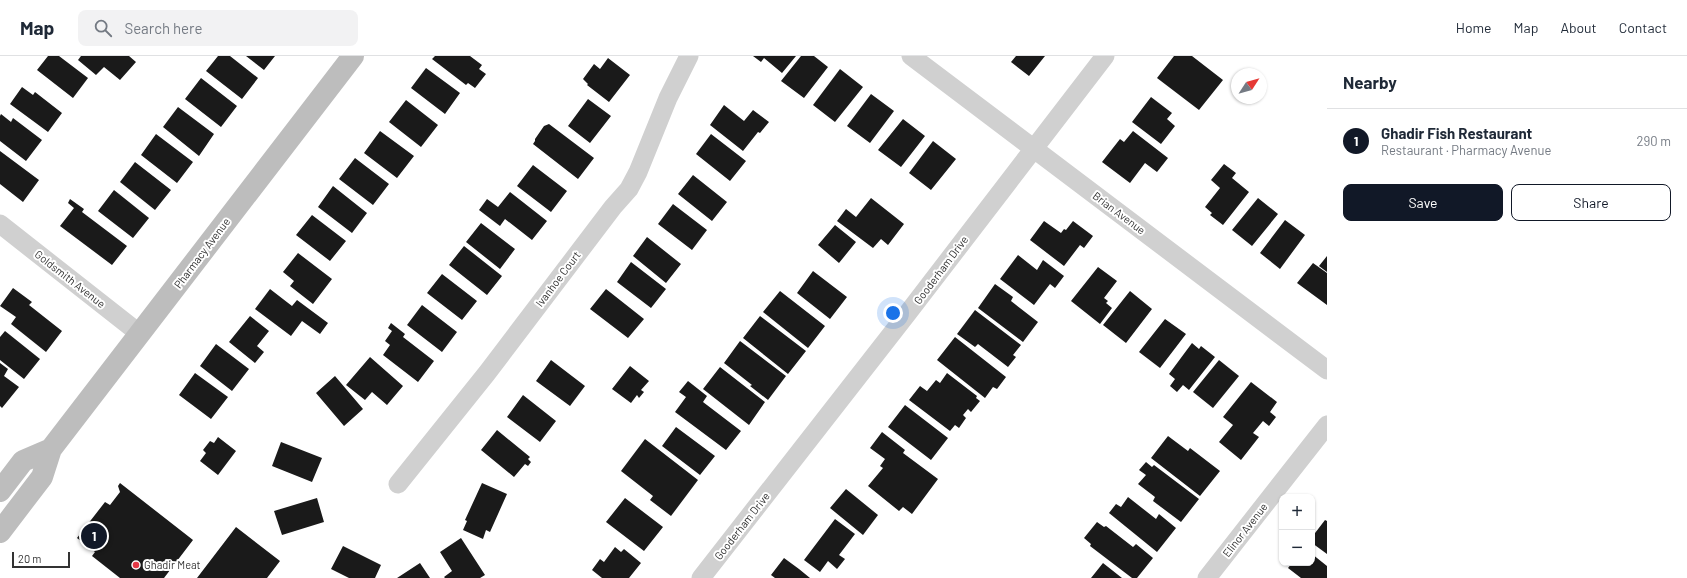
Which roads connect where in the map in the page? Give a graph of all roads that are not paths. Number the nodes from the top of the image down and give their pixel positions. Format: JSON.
{"nodes":[{"id":1,"x":354,"y":56,"type":"edge"},
{"id":2,"x":689,"y":56,"type":"edge"},
{"id":3,"x":911,"y":56,"type":"edge"},
{"id":4,"x":1105,"y":56,"type":"edge"},
{"id":5,"x":1033,"y":148,"type":"junction"},
{"id":6,"x":0,"y":224,"type":"edge"},
{"id":7,"x":140,"y":334,"type":"junction"},
{"id":8,"x":1327,"y":370,"type":"edge"},
{"id":9,"x":1327,"y":425,"type":"edge"},
{"id":10,"x":51,"y":449,"type":"junction"},
{"id":11,"x":398,"y":484,"type":"dead end"},
{"id":12,"x":0,"y":492,"type":"edge"},
{"id":13,"x":0,"y":532,"type":"edge"},
{"id":14,"x":701,"y":578,"type":"edge"},
{"id":15,"x":1207,"y":578,"type":"edge"}],
"edges":[{"from":1,"to":7,"type":"street","name":"Pharmacy Avenue"},
{"from":2,"to":11,"type":"street","name":"Ivanhoe Court"},
{"from":3,"to":5,"type":"street","name":"Brian Avenue"},
{"from":4,"to":5,"type":"street","name":"Gooderham Drive"},
{"from":5,"to":8,"type":"street","name":"Brian Avenue"},
{"from":5,"to":14,"type":"street","name":"Gooderham Drive"},
{"from":6,"to":7,"type":"street","name":"Goldsmith Avenue"},
{"from":7,"to":10,"type":"street","name":"Pharmacy Avenue"},
{"from":9,"to":15,"type":"street","name":"Elinor Avenue"},
{"from":10,"to":12,"type":"street","name":"Pharmacy Avenue"},
{"from":10,"to":13,"type":"street","name":"Pharmacy Avenue"}]}
